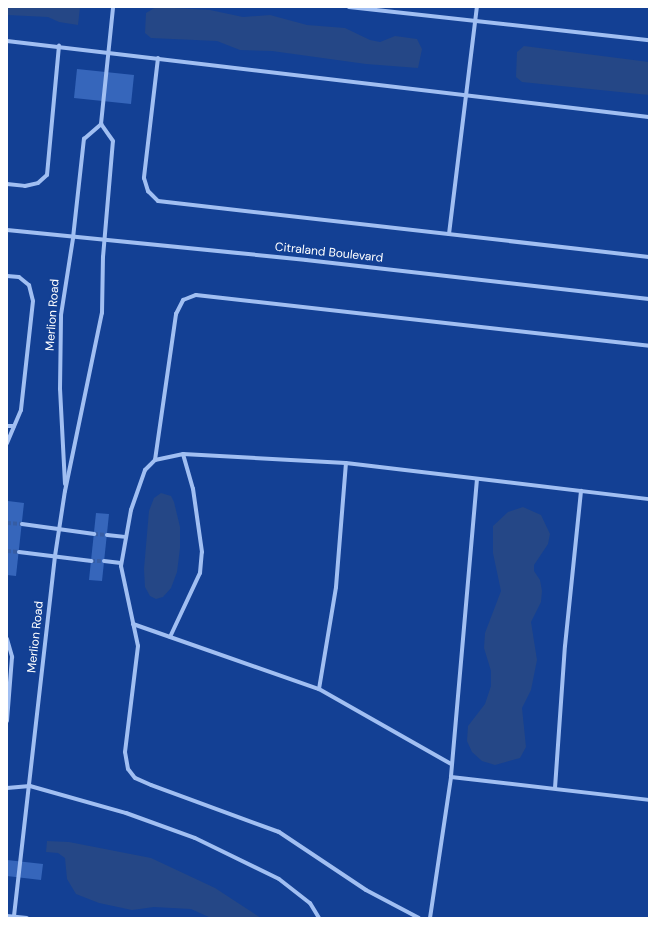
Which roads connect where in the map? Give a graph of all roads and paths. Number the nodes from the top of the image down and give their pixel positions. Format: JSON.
{"nodes":[{"id":1,"x":113,"y":7,"type":"edge"},
{"id":2,"x":349,"y":7,"type":"edge"},
{"id":3,"x":477,"y":7,"type":"edge"},
{"id":4,"x":475,"y":21,"type":"junction"},
{"id":5,"x":649,"y":40,"type":"edge"},
{"id":6,"x":7,"y":41,"type":"edge"},
{"id":7,"x":59,"y":46,"type":"junction"},
{"id":8,"x":108,"y":52,"type":"junction"},
{"id":9,"x":158,"y":58,"type":"junction"},
{"id":10,"x":466,"y":95,"type":"junction"},
{"id":11,"x":649,"y":117,"type":"edge"},
{"id":12,"x":101,"y":124,"type":"junction"},
{"id":13,"x":7,"y":184,"type":"edge"},
{"id":14,"x":7,"y":230,"type":"edge"},
{"id":15,"x":449,"y":234,"type":"junction"},
{"id":16,"x":73,"y":238,"type":"junction"},
{"id":17,"x":104,"y":241,"type":"junction"},
{"id":18,"x":649,"y":257,"type":"edge"},
{"id":19,"x":7,"y":276,"type":"edge"},
{"id":20,"x":649,"y":299,"type":"edge"},
{"id":21,"x":649,"y":346,"type":"edge"},
{"id":22,"x":7,"y":426,"type":"edge"},
{"id":23,"x":14,"y":426,"type":"junction"},
{"id":24,"x":7,"y":443,"type":"edge"},
{"id":25,"x":183,"y":454,"type":"junction"},
{"id":26,"x":155,"y":460,"type":"junction"},
{"id":27,"x":346,"y":463,"type":"junction"},
{"id":28,"x":477,"y":479,"type":"junction"},
{"id":29,"x":65,"y":491,"type":"junction"},
{"id":30,"x":580,"y":492,"type":"junction"},
{"id":31,"x":649,"y":499,"type":"edge"},
{"id":32,"x":22,"y":524,"type":"tunnel mouth"},
{"id":33,"x":59,"y":530,"type":"junction"},
{"id":34,"x":94,"y":534,"type":"tunnel mouth"},
{"id":35,"x":107,"y":535,"type":"tunnel mouth"},
{"id":36,"x":125,"y":537,"type":"junction"},
{"id":37,"x":19,"y":552,"type":"tunnel mouth"},
{"id":38,"x":55,"y":556,"type":"junction"},
{"id":39,"x":91,"y":560,"type":"tunnel mouth"},
{"id":40,"x":104,"y":561,"type":"tunnel mouth"},
{"id":41,"x":122,"y":563,"type":"junction"},
{"id":42,"x":133,"y":624,"type":"junction"},
{"id":43,"x":170,"y":637,"type":"junction"},
{"id":44,"x":7,"y":639,"type":"edge"},
{"id":45,"x":319,"y":689,"type":"junction"},
{"id":46,"x":7,"y":721,"type":"edge"},
{"id":47,"x":451,"y":764,"type":"junction"},
{"id":48,"x":451,"y":777,"type":"junction"},
{"id":49,"x":30,"y":786,"type":"junction"},
{"id":50,"x":7,"y":788,"type":"edge"},
{"id":51,"x":555,"y":788,"type":"junction"},
{"id":52,"x":649,"y":800,"type":"edge"},
{"id":53,"x":7,"y":916,"type":"edge"},
{"id":54,"x":14,"y":916,"type":"junction"},
{"id":55,"x":27,"y":918,"type":"edge"},
{"id":56,"x":319,"y":918,"type":"edge"},
{"id":57,"x":419,"y":918,"type":"edge"},
{"id":58,"x":430,"y":918,"type":"edge"}],
"edges":[{"from":1,"to":8,"type":"street"},
{"from":2,"to":4,"type":"street"},
{"from":3,"to":4,"type":"street"},
{"from":4,"to":5,"type":"street"},
{"from":4,"to":10,"type":"street"},
{"from":6,"to":7,"type":"street"},
{"from":7,"to":8,"type":"street"},
{"from":7,"to":13,"type":"street"},
{"from":8,"to":9,"type":"street"},
{"from":8,"to":12,"type":"street"},
{"from":9,"to":10,"type":"street"},
{"from":9,"to":15,"type":"street"},
{"from":10,"to":11,"type":"street"},
{"from":10,"to":15,"type":"street"},
{"from":12,"to":16,"type":"street","name":"Merlion Road"},
{"from":12,"to":17,"type":"street","name":"Merlion Road"},
{"from":14,"to":16,"type":"street","name":"Citraland Boulevard"},
{"from":15,"to":18,"type":"street"},
{"from":16,"to":17,"type":"street","name":"Citraland Boulevard"},
{"from":16,"to":29,"type":"street","name":"Merlion Road"},
{"from":17,"to":20,"type":"street","name":"Citraland Boulevard"},
{"from":17,"to":29,"type":"street","name":"Merlion Road"},
{"from":19,"to":23,"type":"street"},
{"from":21,"to":26,"type":"street"},
{"from":22,"to":23,"type":"street"},
{"from":23,"to":24,"type":"street"},
{"from":25,"to":26,"type":"street"},
{"from":25,"to":27,"type":"street"},
{"from":25,"to":43,"type":"street"},
{"from":26,"to":36,"type":"street"},
{"from":27,"to":28,"type":"street"},
{"from":27,"to":45,"type":"street"},
{"from":28,"to":30,"type":"street"},
{"from":28,"to":47,"type":"street"},
{"from":29,"to":33,"type":"street","name":"Merlion Road"},
{"from":30,"to":31,"type":"street"},
{"from":30,"to":51,"type":"street"},
{"from":32,"to":33,"type":"street"},
{"from":33,"to":34,"type":"street"},
{"from":33,"to":38,"type":"street","name":"Merlion Road"},
{"from":35,"to":36,"type":"street"},
{"from":36,"to":41,"type":"street"},
{"from":37,"to":38,"type":"street"},
{"from":38,"to":39,"type":"street"},
{"from":38,"to":49,"type":"street","name":"Merlion Road"},
{"from":40,"to":41,"type":"street"},
{"from":41,"to":42,"type":"street"},
{"from":42,"to":43,"type":"street"},
{"from":42,"to":57,"type":"street"},
{"from":43,"to":45,"type":"street"},
{"from":44,"to":46,"type":"street"},
{"from":45,"to":47,"type":"street"},
{"from":47,"to":48,"type":"street"},
{"from":48,"to":51,"type":"street"},
{"from":48,"to":58,"type":"street"},
{"from":49,"to":50,"type":"street"},
{"from":49,"to":54,"type":"street","name":"Merlion Road"},
{"from":49,"to":56,"type":"street"},
{"from":51,"to":52,"type":"street"},
{"from":53,"to":54,"type":"street"},
{"from":54,"to":55,"type":"street"}]}
